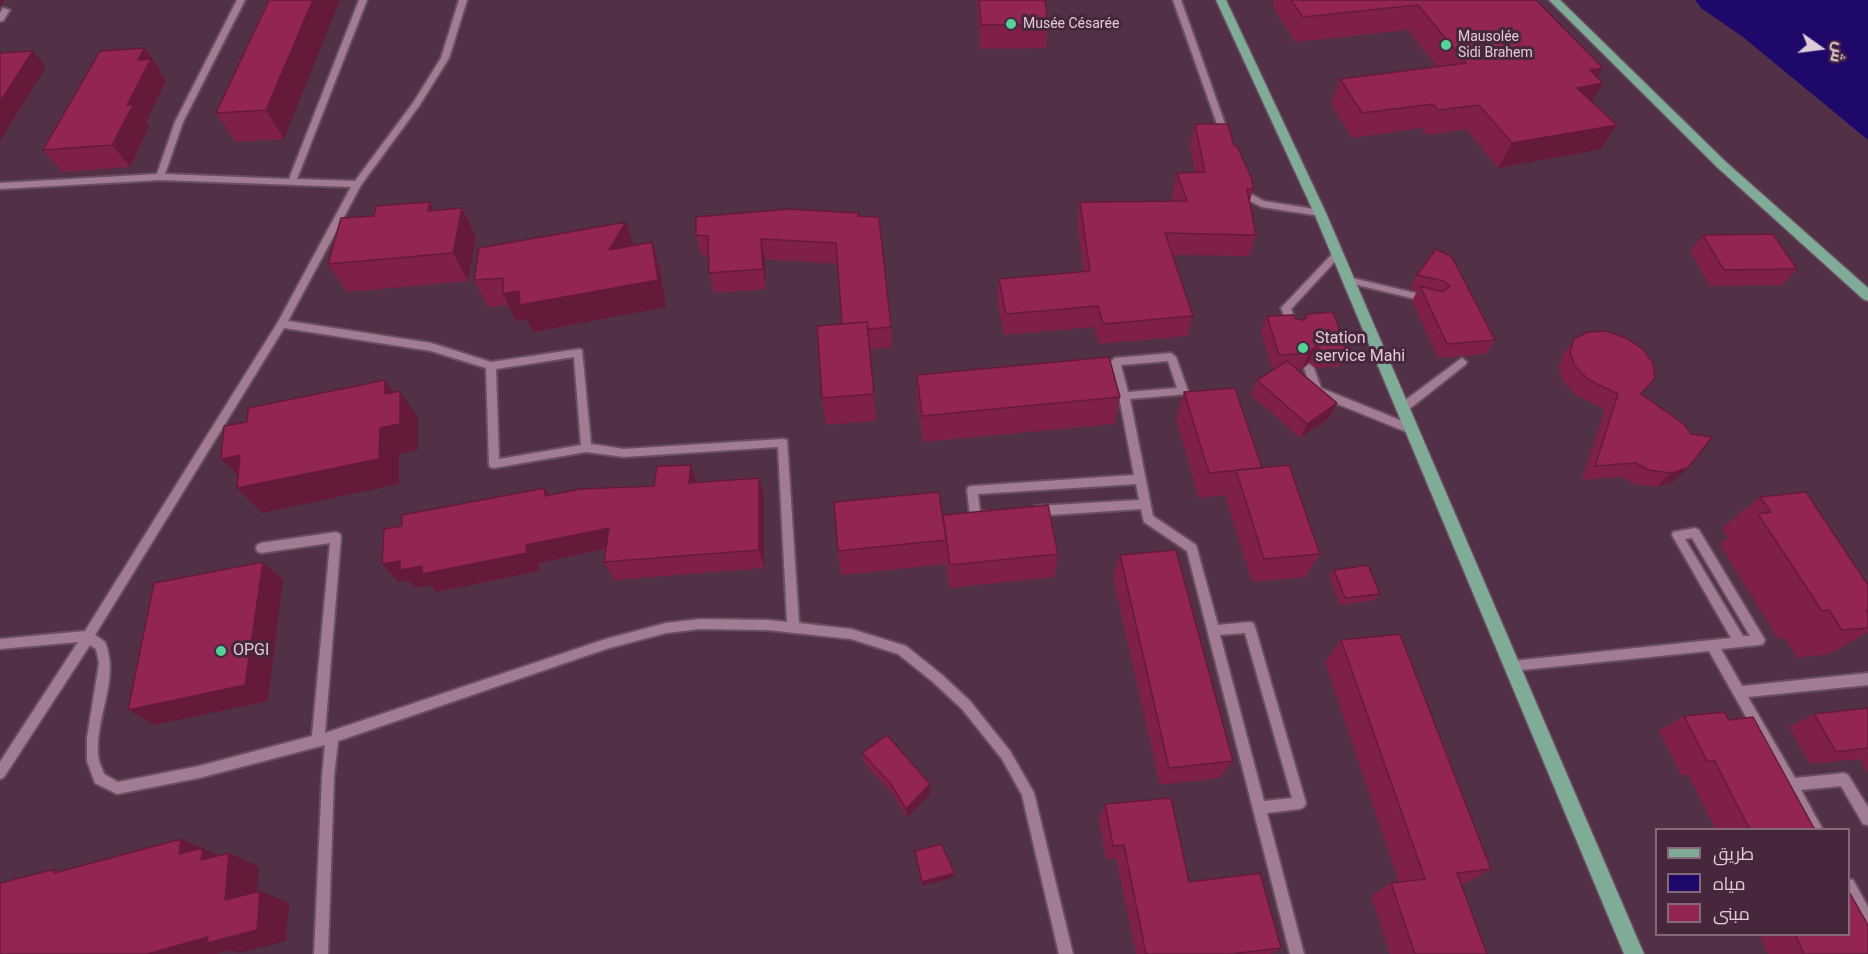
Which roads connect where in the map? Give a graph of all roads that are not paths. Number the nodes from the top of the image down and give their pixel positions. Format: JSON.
{"nodes":[{"id":1,"x":241,"y":0,"type":"edge"},
{"id":2,"x":363,"y":0,"type":"edge"},
{"id":3,"x":463,"y":0,"type":"edge"},
{"id":4,"x":1177,"y":0,"type":"edge"},
{"id":5,"x":1221,"y":0,"type":"edge"},
{"id":6,"x":1554,"y":0,"type":"edge"},
{"id":7,"x":6,"y":10,"type":"dead end"},
{"id":8,"x":0,"y":19,"type":"edge"},
{"id":9,"x":1228,"y":142,"type":"edge"},
{"id":10,"x":1239,"y":174,"type":"edge"},
{"id":11,"x":160,"y":177,"type":"junction"},
{"id":12,"x":292,"y":182,"type":"junction"},
{"id":13,"x":357,"y":184,"type":"junction"},
{"id":14,"x":0,"y":186,"type":"edge"},
{"id":15,"x":1320,"y":213,"type":"junction"},
{"id":16,"x":1337,"y":255,"type":"junction"},
{"id":17,"x":1348,"y":280,"type":"junction"},
{"id":18,"x":1868,"y":296,"type":"edge"},
{"id":19,"x":1434,"y":301,"type":"edge"},
{"id":20,"x":282,"y":324,"type":"junction"},
{"id":21,"x":1294,"y":330,"type":"edge"},
{"id":22,"x":1462,"y":362,"type":"dead end"},
{"id":23,"x":491,"y":366,"type":"junction"},
{"id":24,"x":1309,"y":368,"type":"edge"},
{"id":25,"x":1124,"y":396,"type":"junction"},
{"id":26,"x":1404,"y":407,"type":"junction"},
{"id":27,"x":1413,"y":430,"type":"junction"},
{"id":28,"x":586,"y":448,"type":"junction"},
{"id":29,"x":1140,"y":479,"type":"junction"},
{"id":30,"x":1145,"y":504,"type":"junction"},
{"id":31,"x":1020,"y":513,"type":"edge"},
{"id":32,"x":998,"y":514,"type":"edge"},
{"id":33,"x":261,"y":548,"type":"dead end"},
{"id":34,"x":794,"y":627,"type":"junction"},
{"id":35,"x":1213,"y":631,"type":"junction"},
{"id":36,"x":88,"y":637,"type":"junction"},
{"id":37,"x":1740,"y":642,"type":"junction"},
{"id":38,"x":0,"y":644,"type":"edge"},
{"id":39,"x":1712,"y":645,"type":"junction"},
{"id":40,"x":1512,"y":666,"type":"junction"},
{"id":41,"x":1868,"y":679,"type":"edge"},
{"id":42,"x":1739,"y":692,"type":"junction"},
{"id":43,"x":332,"y":737,"type":"junction"},
{"id":44,"x":318,"y":741,"type":"junction"},
{"id":45,"x":0,"y":773,"type":"edge"},
{"id":46,"x":1792,"y":785,"type":"junction"},
{"id":47,"x":1260,"y":808,"type":"junction"},
{"id":48,"x":1868,"y":819,"type":"edge"},
{"id":49,"x":1816,"y":828,"type":"edge"},
{"id":50,"x":1850,"y":888,"type":"edge"},
{"id":51,"x":1868,"y":920,"type":"edge"},
{"id":52,"x":321,"y":954,"type":"edge"},
{"id":53,"x":1066,"y":954,"type":"edge"},
{"id":54,"x":1297,"y":954,"type":"edge"},
{"id":55,"x":1634,"y":954,"type":"edge"}],
"edges":[{"from":1,"to":11,"type":"street"},
{"from":2,"to":12,"type":"street"},
{"from":3,"to":13,"type":"street"},
{"from":4,"to":9,"type":"street"},
{"from":5,"to":15,"type":"main road"},
{"from":6,"to":18,"type":"main road"},
{"from":7,"to":8,"type":"street"},
{"from":10,"to":15,"type":"street"},
{"from":11,"to":12,"type":"street"},
{"from":11,"to":14,"type":"street"},
{"from":12,"to":13,"type":"street"},
{"from":13,"to":20,"type":"street"},
{"from":15,"to":16,"type":"main road"},
{"from":16,"to":17,"type":"main road"},
{"from":16,"to":21,"type":"street"},
{"from":17,"to":19,"type":"street"},
{"from":17,"to":26,"type":"main road"},
{"from":20,"to":23,"type":"street"},
{"from":20,"to":36,"type":"street"},
{"from":22,"to":26,"type":"street"},
{"from":23,"to":28,"type":"street"},
{"from":23,"to":28,"type":"street"},
{"from":24,"to":27,"type":"street"},
{"from":25,"to":25,"type":"street"},
{"from":25,"to":29,"type":"street"},
{"from":26,"to":27,"type":"main road"},
{"from":27,"to":40,"type":"main road"},
{"from":28,"to":34,"type":"street"},
{"from":29,"to":30,"type":"street"},
{"from":29,"to":32,"type":"street"},
{"from":30,"to":31,"type":"street"},
{"from":30,"to":35,"type":"street"},
{"from":33,"to":44,"type":"street"},
{"from":34,"to":43,"type":"street"},
{"from":34,"to":53,"type":"street"},
{"from":35,"to":47,"type":"street"},
{"from":35,"to":47,"type":"street"},
{"from":36,"to":38,"type":"street"},
{"from":36,"to":44,"type":"street"},
{"from":36,"to":45,"type":"street"},
{"from":37,"to":37,"type":"street"},
{"from":37,"to":39,"type":"street"},
{"from":39,"to":40,"type":"street"},
{"from":39,"to":42,"type":"street"},
{"from":40,"to":55,"type":"main road"},
{"from":41,"to":42,"type":"street"},
{"from":42,"to":46,"type":"street"},
{"from":43,"to":44,"type":"street"},
{"from":43,"to":52,"type":"street"},
{"from":46,"to":48,"type":"street"},
{"from":46,"to":49,"type":"street"},
{"from":47,"to":54,"type":"street"},
{"from":50,"to":51,"type":"street"}]}
